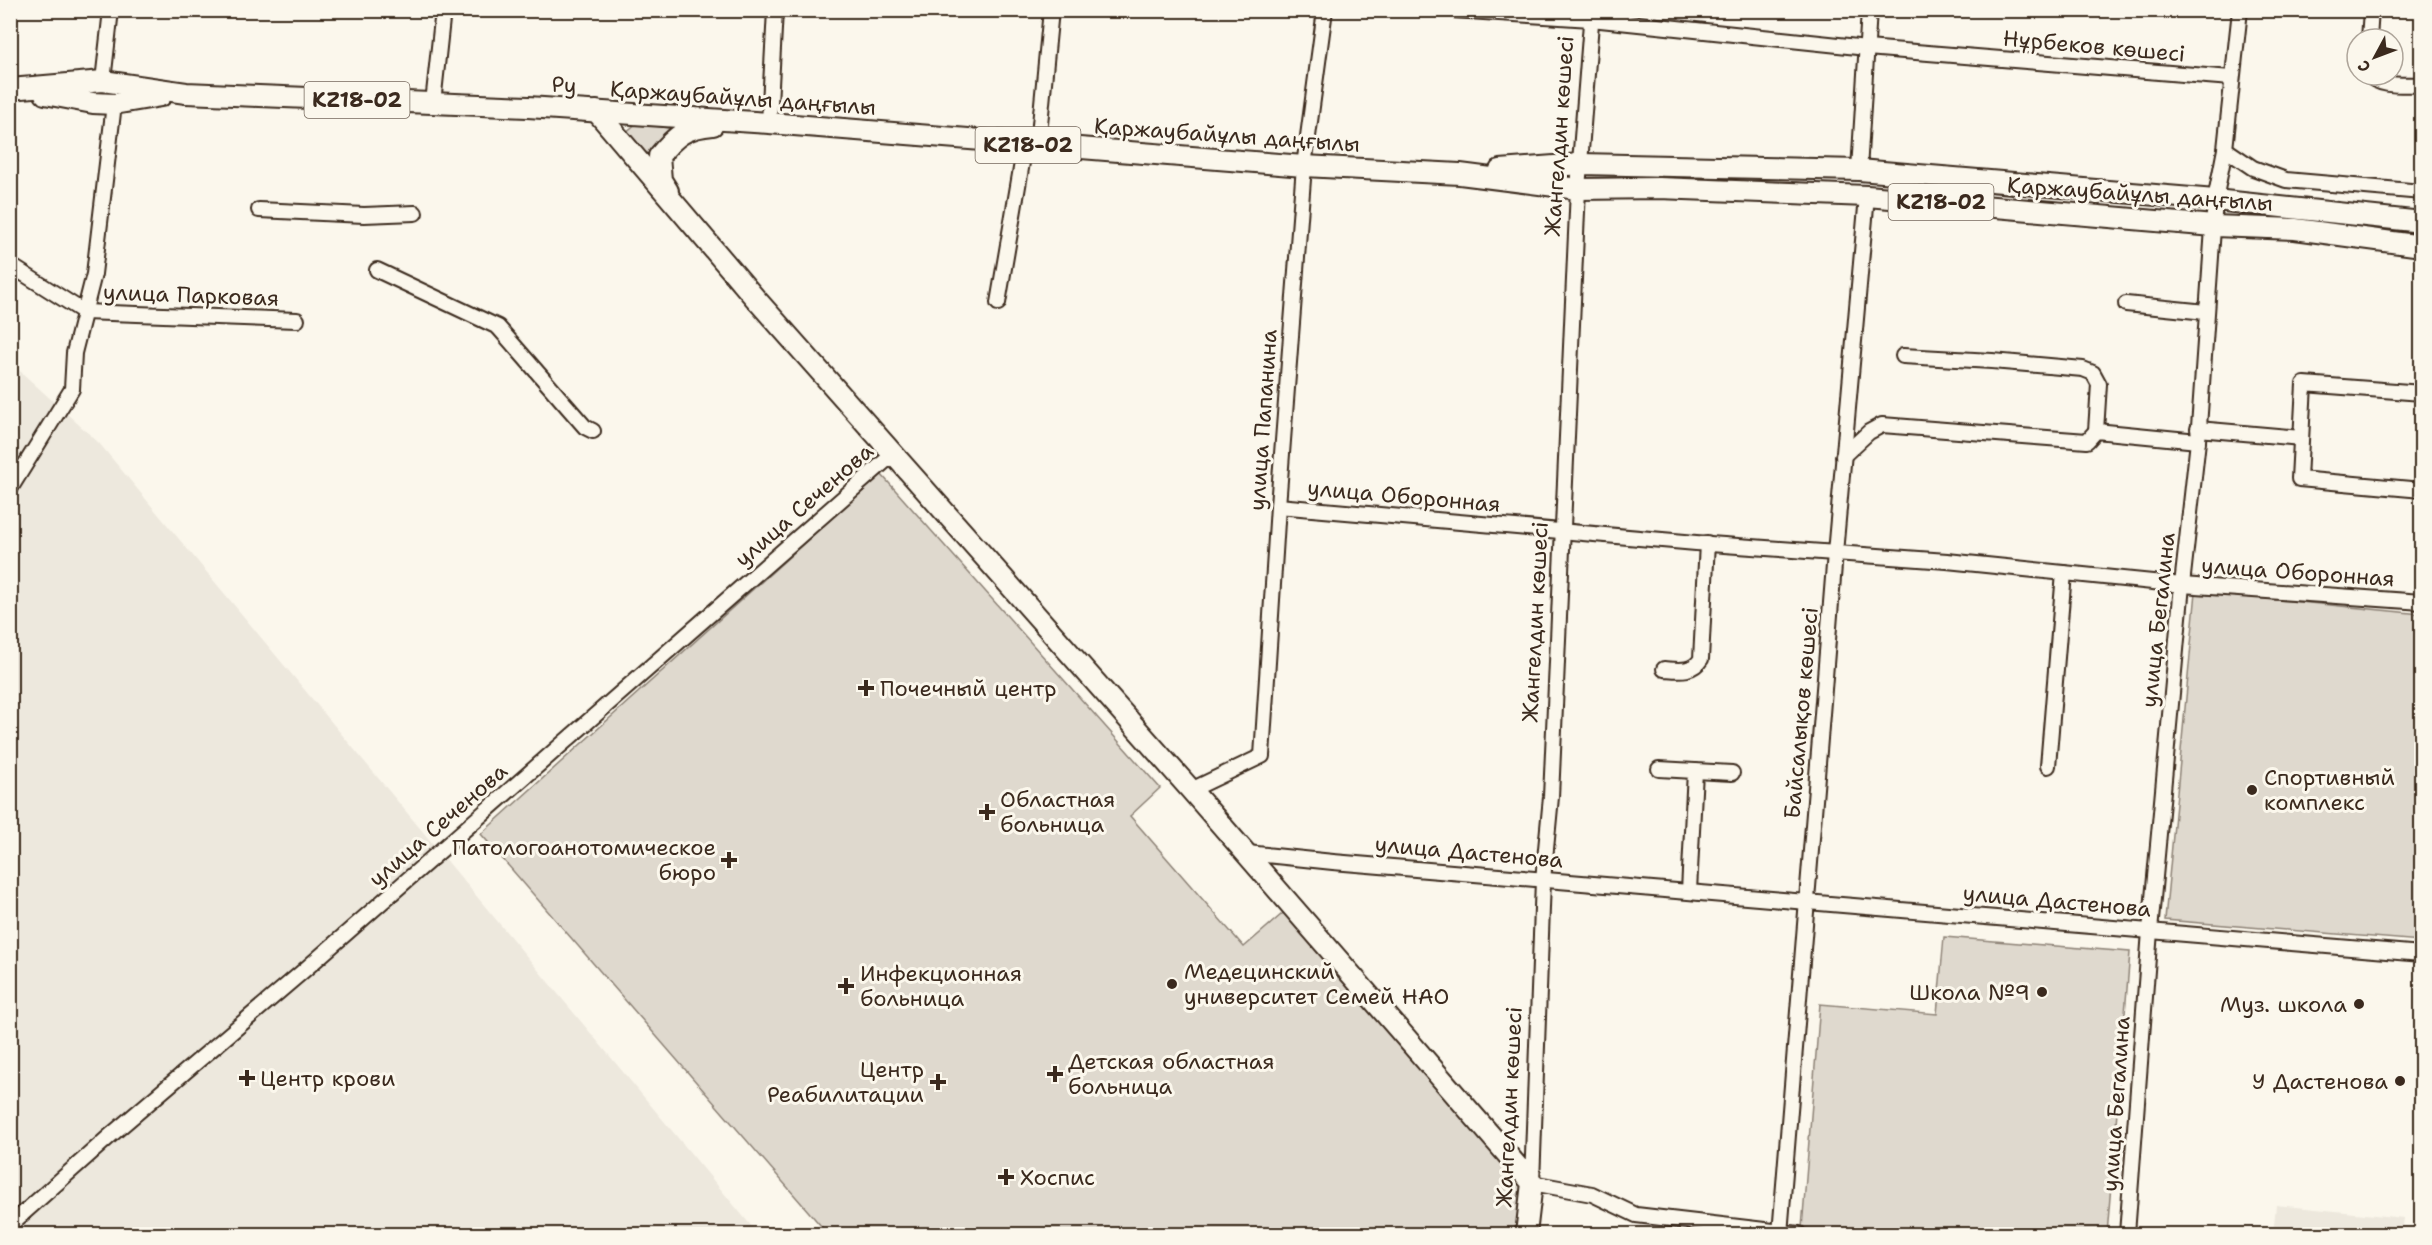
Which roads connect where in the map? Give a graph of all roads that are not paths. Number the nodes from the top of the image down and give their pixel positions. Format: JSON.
{"nodes":[{"id":1,"x":111,"y":10,"type":"edge"},
{"id":2,"x":443,"y":10,"type":"edge"},
{"id":3,"x":775,"y":10,"type":"edge"},
{"id":4,"x":1051,"y":10,"type":"edge"},
{"id":5,"x":1324,"y":10,"type":"edge"},
{"id":6,"x":1453,"y":10,"type":"edge"},
{"id":7,"x":1869,"y":10,"type":"edge"},
{"id":8,"x":2240,"y":10,"type":"edge"},
{"id":9,"x":2371,"y":10,"type":"edge"},
{"id":10,"x":1591,"y":15,"type":"edge"},
{"id":11,"x":2370,"y":27,"type":"edge"},
{"id":12,"x":1867,"y":48,"type":"junction"},
{"id":13,"x":2231,"y":78,"type":"junction"},
{"id":14,"x":98,"y":82,"type":"junction"},
{"id":15,"x":2405,"y":84,"type":"edge"},
{"id":16,"x":2421,"y":85,"type":"edge"},
{"id":17,"x":15,"y":89,"type":"edge"},
{"id":18,"x":122,"y":97,"type":"junction"},
{"id":19,"x":93,"y":103,"type":"junction"},
{"id":20,"x":433,"y":103,"type":"junction"},
{"id":21,"x":528,"y":107,"type":"junction"},
{"id":22,"x":596,"y":111,"type":"junction"},
{"id":23,"x":749,"y":122,"type":"junction"},
{"id":24,"x":769,"y":123,"type":"junction"},
{"id":25,"x":1031,"y":145,"type":"junction"},
{"id":26,"x":625,"y":146,"type":"junction"},
{"id":27,"x":2224,"y":149,"type":"junction"},
{"id":28,"x":1581,"y":164,"type":"junction"},
{"id":29,"x":1304,"y":165,"type":"junction"},
{"id":30,"x":1859,"y":170,"type":"junction"},
{"id":31,"x":1460,"y":174,"type":"junction"},
{"id":32,"x":1578,"y":189,"type":"junction"},
{"id":33,"x":2421,"y":192,"type":"edge"},
{"id":34,"x":1867,"y":196,"type":"junction"},
{"id":35,"x":2215,"y":200,"type":"junction"},
{"id":36,"x":259,"y":210,"type":"dead end"},
{"id":37,"x":416,"y":213,"type":"dead end"},
{"id":38,"x":686,"y":218,"type":"junction"},
{"id":39,"x":2421,"y":222,"type":"edge"},
{"id":40,"x":2214,"y":226,"type":"junction"},
{"id":41,"x":2421,"y":246,"type":"edge"},
{"id":42,"x":10,"y":265,"type":"edge"},
{"id":43,"x":377,"y":270,"type":"dead end"},
{"id":44,"x":998,"y":303,"type":"dead end"},
{"id":45,"x":2127,"y":304,"type":"dead end"},
{"id":46,"x":84,"y":312,"type":"junction"},
{"id":47,"x":2206,"y":312,"type":"junction"},
{"id":48,"x":297,"y":320,"type":"dead end"},
{"id":49,"x":1903,"y":356,"type":"dead end"},
{"id":50,"x":2421,"y":393,"type":"edge"},
{"id":51,"x":593,"y":431,"type":"dead end"},
{"id":52,"x":2096,"y":431,"type":"junction"},
{"id":53,"x":2198,"y":435,"type":"junction"},
{"id":54,"x":2301,"y":438,"type":"junction"},
{"id":55,"x":892,"y":455,"type":"junction"},
{"id":56,"x":1843,"y":456,"type":"junction"},
{"id":57,"x":10,"y":489,"type":"edge"},
{"id":58,"x":2421,"y":490,"type":"edge"},
{"id":59,"x":1278,"y":506,"type":"junction"},
{"id":60,"x":1563,"y":531,"type":"junction"},
{"id":61,"x":1707,"y":543,"type":"junction"},
{"id":62,"x":1835,"y":553,"type":"junction"},
{"id":63,"x":2064,"y":573,"type":"junction"},
{"id":64,"x":2182,"y":585,"type":"junction"},
{"id":65,"x":2421,"y":602,"type":"edge"},
{"id":66,"x":1664,"y":669,"type":"dead end"},
{"id":67,"x":2048,"y":766,"type":"dead end"},
{"id":68,"x":1659,"y":769,"type":"dead end"},
{"id":69,"x":1695,"y":771,"type":"junction"},
{"id":70,"x":1732,"y":773,"type":"dead end"},
{"id":71,"x":1191,"y":790,"type":"junction"},
{"id":72,"x":1246,"y":853,"type":"junction"},
{"id":73,"x":1543,"y":880,"type":"junction"},
{"id":74,"x":1689,"y":891,"type":"junction"},
{"id":75,"x":1807,"y":900,"type":"junction"},
{"id":76,"x":2151,"y":931,"type":"junction"},
{"id":77,"x":2421,"y":954,"type":"edge"},
{"id":78,"x":1532,"y":1183,"type":"junction"},
{"id":79,"x":13,"y":1218,"type":"edge"},
{"id":80,"x":1780,"y":1233,"type":"edge"},
{"id":81,"x":1526,"y":1234,"type":"edge"},
{"id":82,"x":1799,"y":1234,"type":"edge"},
{"id":83,"x":2127,"y":1234,"type":"edge"}],
"edges":[{"from":1,"to":14,"type":"street"},
{"from":2,"to":20,"type":"street"},
{"from":3,"to":24,"type":"street"},
{"from":4,"to":25,"type":"street"},
{"from":5,"to":29,"type":"street","name":"улица Папанина"},
{"from":6,"to":10,"type":"street","name":"Нұрбеков көшесі"},
{"from":7,"to":12,"type":"street"},
{"from":8,"to":13,"type":"street","name":"улица Бегалина"},
{"from":9,"to":11,"type":"street"},
{"from":10,"to":12,"type":"street","name":"Нұрбеков көшесі"},
{"from":10,"to":28,"type":"street","name":"Жангелдин көшесі"},
{"from":12,"to":13,"type":"street","name":"Нұрбеков көшесі"},
{"from":12,"to":30,"type":"street"},
{"from":13,"to":27,"type":"street","name":"улица Бегалина"},
{"from":14,"to":17,"type":"highway","number":"KZ18-02"},
{"from":14,"to":18,"type":"highway","number":"KZ18-02"},
{"from":14,"to":19,"type":"highway"},
{"from":15,"to":16,"type":"street"},
{"from":17,"to":19,"type":"highway","number":"KZ18-02"},
{"from":18,"to":19,"type":"highway","number":"KZ18-02"},
{"from":18,"to":20,"type":"highway","number":"KZ18-02"},
{"from":18,"to":46,"type":"street"},
{"from":20,"to":21,"type":"highway","number":"KZ18-02"},
{"from":21,"to":22,"type":"highway","name":"Ру","number":"KZ18-02"},
{"from":21,"to":26,"type":"highway"},
{"from":22,"to":23,"type":"highway","name":"Қаржаубайұлы даңғылы","number":"KZ18-02"},
{"from":22,"to":26,"type":"highway"},
{"from":23,"to":24,"type":"highway","name":"Қаржаубайұлы даңғылы","number":"KZ18-02"},
{"from":23,"to":38,"type":"highway"},
{"from":24,"to":25,"type":"highway","name":"Қаржаубайұлы даңғылы","number":"KZ18-02"},
{"from":25,"to":29,"type":"highway","name":"Қаржаубайұлы даңғылы","number":"KZ18-02"},
{"from":25,"to":44,"type":"street"},
{"from":26,"to":38,"type":"highway"},
{"from":27,"to":33,"type":"street"},
{"from":27,"to":35,"type":"street","name":"улица Бегалина"},
{"from":28,"to":30,"type":"highway","name":"Қаржаубайұлы даңғылы","number":"KZ18-02"},
{"from":28,"to":31,"type":"highway","name":"Қаржаубайұлы даңғылы","number":"KZ18-02"},
{"from":28,"to":32,"type":"street","name":"Жангелдин көшесі"},
{"from":29,"to":31,"type":"highway","name":"Қаржаубайұлы даңғылы","number":"KZ18-02"},
{"from":29,"to":59,"type":"street","name":"улица Папанина"},
{"from":30,"to":35,"type":"highway","name":"Қаржаубайұлы даңғылы","number":"KZ18-02"},
{"from":31,"to":32,"type":"highway","name":"Қаржаубайұлы даңғылы","number":"KZ18-02"},
{"from":32,"to":34,"type":"highway","name":"Қаржаубайұлы даңғылы","number":"KZ18-02"},
{"from":32,"to":60,"type":"street","name":"Жангелдин көшесі"},
{"from":34,"to":40,"type":"highway","name":"Қаржаубайұлы даңғылы","number":"KZ18-02"},
{"from":34,"to":56,"type":"street","name":"Байсалықов көшесі"},
{"from":35,"to":39,"type":"highway","name":"Қаржаубайұлы даңғылы","number":"KZ18-02"},
{"from":35,"to":40,"type":"street","name":"улица Бегалина"},
{"from":36,"to":37,"type":"street"},
{"from":38,"to":55,"type":"highway"},
{"from":40,"to":41,"type":"highway","name":"Қаржаубайұлы даңғылы","number":"KZ18-02"},
{"from":40,"to":47,"type":"street","name":"улица Бегалина"},
{"from":42,"to":46,"type":"street"},
{"from":43,"to":51,"type":"street"},
{"from":45,"to":47,"type":"street"},
{"from":46,"to":48,"type":"street","name":"улица Парковая"},
{"from":46,"to":57,"type":"street"},
{"from":47,"to":53,"type":"street","name":"улица Бегалина"},
{"from":49,"to":52,"type":"street"},
{"from":50,"to":54,"type":"street"},
{"from":52,"to":53,"type":"street"},
{"from":52,"to":56,"type":"street"},
{"from":53,"to":54,"type":"street"},
{"from":53,"to":64,"type":"street","name":"улица Бегалина"},
{"from":54,"to":58,"type":"street"},
{"from":55,"to":71,"type":"highway"},
{"from":55,"to":79,"type":"street","name":"улица Сеченова"},
{"from":56,"to":62,"type":"street","name":"Байсалықов көшесі"},
{"from":59,"to":60,"type":"street","name":"улица Оборонная"},
{"from":59,"to":71,"type":"street","name":"улица Папанина"},
{"from":60,"to":61,"type":"street","name":"улица Оборонная"},
{"from":60,"to":73,"type":"street","name":"Жангелдин көшесі"},
{"from":61,"to":62,"type":"street","name":"улица Оборонная"},
{"from":61,"to":66,"type":"street"},
{"from":62,"to":63,"type":"street","name":"улица Оборонная"},
{"from":62,"to":75,"type":"street","name":"Байсалықов көшесі"},
{"from":63,"to":64,"type":"street","name":"улица Оборонная"},
{"from":63,"to":67,"type":"street"},
{"from":64,"to":65,"type":"street","name":"улица Оборонная"},
{"from":64,"to":76,"type":"street","name":"улица Бегалина"},
{"from":68,"to":69,"type":"street"},
{"from":69,"to":70,"type":"street"},
{"from":69,"to":74,"type":"street"},
{"from":71,"to":72,"type":"highway"},
{"from":72,"to":73,"type":"street","name":"улица Дастенова"},
{"from":72,"to":78,"type":"highway"},
{"from":73,"to":74,"type":"street","name":"улица Дастенова"},
{"from":73,"to":78,"type":"street","name":"Жангелдин көшесі"},
{"from":74,"to":75,"type":"street","name":"улица Дастенова"},
{"from":75,"to":76,"type":"street","name":"улица Дастенова"},
{"from":75,"to":80,"type":"street","name":"Байсалықов көшесі"},
{"from":76,"to":77,"type":"street","name":"улица Дастенова"},
{"from":76,"to":83,"type":"street","name":"улица Бегалина"},
{"from":78,"to":80,"type":"street"},
{"from":78,"to":81,"type":"highway","name":"Жангелдин көшесі"},
{"from":80,"to":82,"type":"street"}]}
